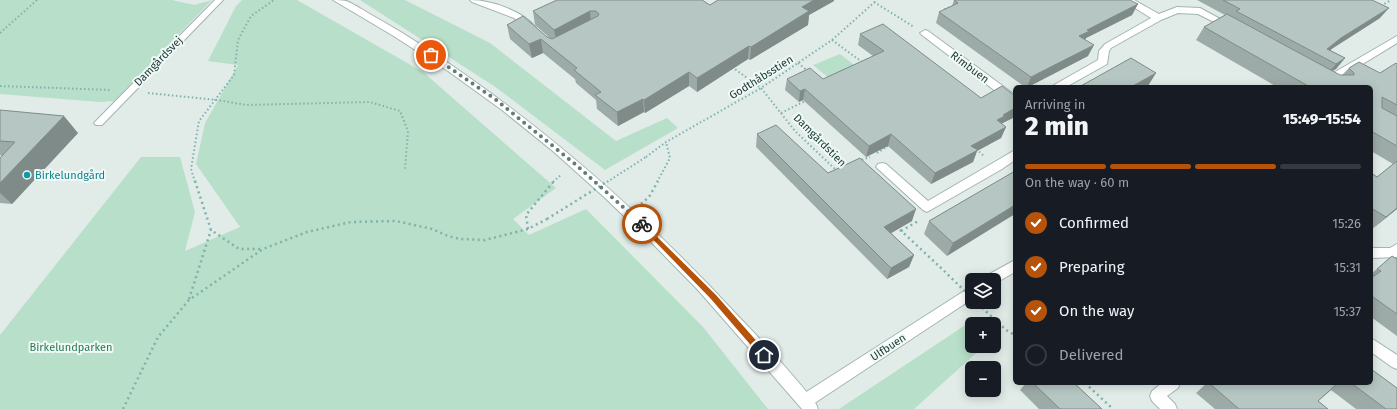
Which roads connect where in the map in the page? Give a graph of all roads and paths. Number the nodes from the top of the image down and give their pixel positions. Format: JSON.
{"nodes":[{"id":1,"x":37,"y":0,"type":"edge"},
{"id":2,"x":219,"y":0,"type":"edge"},
{"id":3,"x":274,"y":0,"type":"edge"},
{"id":4,"x":338,"y":0,"type":"edge"},
{"id":5,"x":475,"y":0,"type":"edge"},
{"id":6,"x":1127,"y":0,"type":"edge"},
{"id":7,"x":1391,"y":0,"type":"edge"},
{"id":8,"x":875,"y":1,"type":"edge"},
{"id":9,"x":954,"y":5,"type":"edge"},
{"id":10,"x":1378,"y":8,"type":"edge"},
{"id":11,"x":943,"y":15,"type":"edge"},
{"id":12,"x":1158,"y":18,"type":"junction"},
{"id":13,"x":537,"y":33,"type":"edge"},
{"id":14,"x":925,"y":33,"type":"joint"},
{"id":15,"x":1241,"y":33,"type":"edge"},
{"id":16,"x":0,"y":34,"type":"edge"},
{"id":17,"x":1397,"y":39,"type":"edge"},
{"id":18,"x":832,"y":40,"type":"junction"},
{"id":19,"x":798,"y":63,"type":"junction"},
{"id":20,"x":863,"y":63,"type":"edge"},
{"id":21,"x":731,"y":66,"type":"edge"},
{"id":22,"x":809,"y":72,"type":"edge"},
{"id":23,"x":1032,"y":83,"type":"edge"},
{"id":24,"x":1035,"y":85,"type":"edge"},
{"id":25,"x":1062,"y":85,"type":"edge"},
{"id":26,"x":1333,"y":85,"type":"edge"},
{"id":27,"x":761,"y":88,"type":"junction"},
{"id":28,"x":1013,"y":99,"type":"edge"},
{"id":29,"x":217,"y":100,"type":"junction"},
{"id":30,"x":809,"y":100,"type":"edge"},
{"id":31,"x":781,"y":113,"type":"junction"},
{"id":32,"x":99,"y":123,"type":"dead end"},
{"id":33,"x":666,"y":142,"type":"junction"},
{"id":34,"x":889,"y":145,"type":"edge"},
{"id":35,"x":974,"y":148,"type":"edge"},
{"id":36,"x":1013,"y":155,"type":"edge"},
{"id":37,"x":851,"y":164,"type":"edge"},
{"id":38,"x":998,"y":166,"type":"junction"},
{"id":39,"x":844,"y":167,"type":"edge"},
{"id":40,"x":882,"y":167,"type":"dead end"},
{"id":41,"x":405,"y":169,"type":"dead end"},
{"id":42,"x":837,"y":170,"type":"junction"},
{"id":43,"x":842,"y":175,"type":"edge"},
{"id":44,"x":558,"y":176,"type":"dead end"},
{"id":45,"x":648,"y":197,"type":"dead end"},
{"id":46,"x":891,"y":221,"type":"edge"},
{"id":47,"x":528,"y":229,"type":"junction"},
{"id":48,"x":211,"y":230,"type":"junction"},
{"id":49,"x":263,"y":249,"type":"junction"},
{"id":50,"x":1397,"y":249,"type":"edge"},
{"id":51,"x":1373,"y":253,"type":"edge"},
{"id":52,"x":1013,"y":265,"type":"edge"},
{"id":53,"x":1001,"y":273,"type":"edge"},
{"id":54,"x":965,"y":291,"type":"edge"},
{"id":55,"x":965,"y":297,"type":"edge"},
{"id":56,"x":189,"y":300,"type":"junction"},
{"id":57,"x":984,"y":309,"type":"edge"},
{"id":58,"x":1013,"y":334,"type":"edge"},
{"id":59,"x":1373,"y":345,"type":"edge"},
{"id":60,"x":1397,"y":363,"type":"edge"},
{"id":61,"x":1087,"y":385,"type":"edge"},
{"id":62,"x":1171,"y":385,"type":"edge"},
{"id":63,"x":808,"y":405,"type":"edge"},
{"id":64,"x":123,"y":409,"type":"edge"},
{"id":65,"x":1113,"y":409,"type":"edge"},
{"id":66,"x":1170,"y":409,"type":"edge"}],
"edges":[{"from":1,"to":16,"type":"path"},
{"from":2,"to":32,"type":"lane","name":"Damgårdsvej"},
{"from":3,"to":29,"type":"path"},
{"from":4,"to":63,"type":"street"},
{"from":5,"to":13,"type":"street"},
{"from":6,"to":12,"type":"street"},
{"from":7,"to":10,"type":"path"},
{"from":8,"to":14,"type":"path"},
{"from":8,"to":18,"type":"path","name":"Godthåbsstien"},
{"from":9,"to":11,"type":"path"},
{"from":12,"to":15,"type":"street"},
{"from":12,"to":25,"type":"street"},
{"from":14,"to":28,"type":"street","name":"Rimbuen"},
{"from":17,"to":26,"type":"street"},
{"from":18,"to":19,"type":"path","name":"Godthåbsstien"},
{"from":18,"to":20,"type":"path"},
{"from":19,"to":22,"type":"path"},
{"from":19,"to":27,"type":"path","name":"Godthåbsstien"},
{"from":21,"to":27,"type":"path","name":"Damgårdstien"},
{"from":23,"to":24,"type":"path"},
{"from":27,"to":31,"type":"path","name":"Damgårdstien"},
{"from":27,"to":33,"type":"path","name":"Godthåbsstien"},
{"from":29,"to":41,"type":"path"},
{"from":29,"to":48,"type":"path"},
{"from":30,"to":31,"type":"path"},
{"from":31,"to":42,"type":"path","name":"Damgårdstien"},
{"from":33,"to":45,"type":"path"},
{"from":33,"to":47,"type":"path","name":"Godthåbsstien","bridge":true},
{"from":34,"to":37,"type":"path"},
{"from":35,"to":38,"type":"path"},
{"from":36,"to":38,"type":"street"},
{"from":38,"to":40,"type":"street"},
{"from":39,"to":42,"type":"path"},
{"from":42,"to":43,"type":"path","name":"Damgårdstien"},
{"from":44,"to":47,"type":"path"},
{"from":46,"to":54,"type":"path","bridge":true},
{"from":47,"to":49,"type":"path","name":"Godthåbsstien"},
{"from":48,"to":49,"type":"path"},
{"from":48,"to":56,"type":"path"},
{"from":49,"to":56,"type":"path"},
{"from":50,"to":51,"type":"street"},
{"from":52,"to":53,"type":"street"},
{"from":55,"to":63,"type":"street","name":"Ulfbuen"},
{"from":56,"to":64,"type":"path"},
{"from":57,"to":58,"type":"path"},
{"from":59,"to":60,"type":"street"},
{"from":61,"to":65,"type":"path"},
{"from":62,"to":66,"type":"street"}]}
